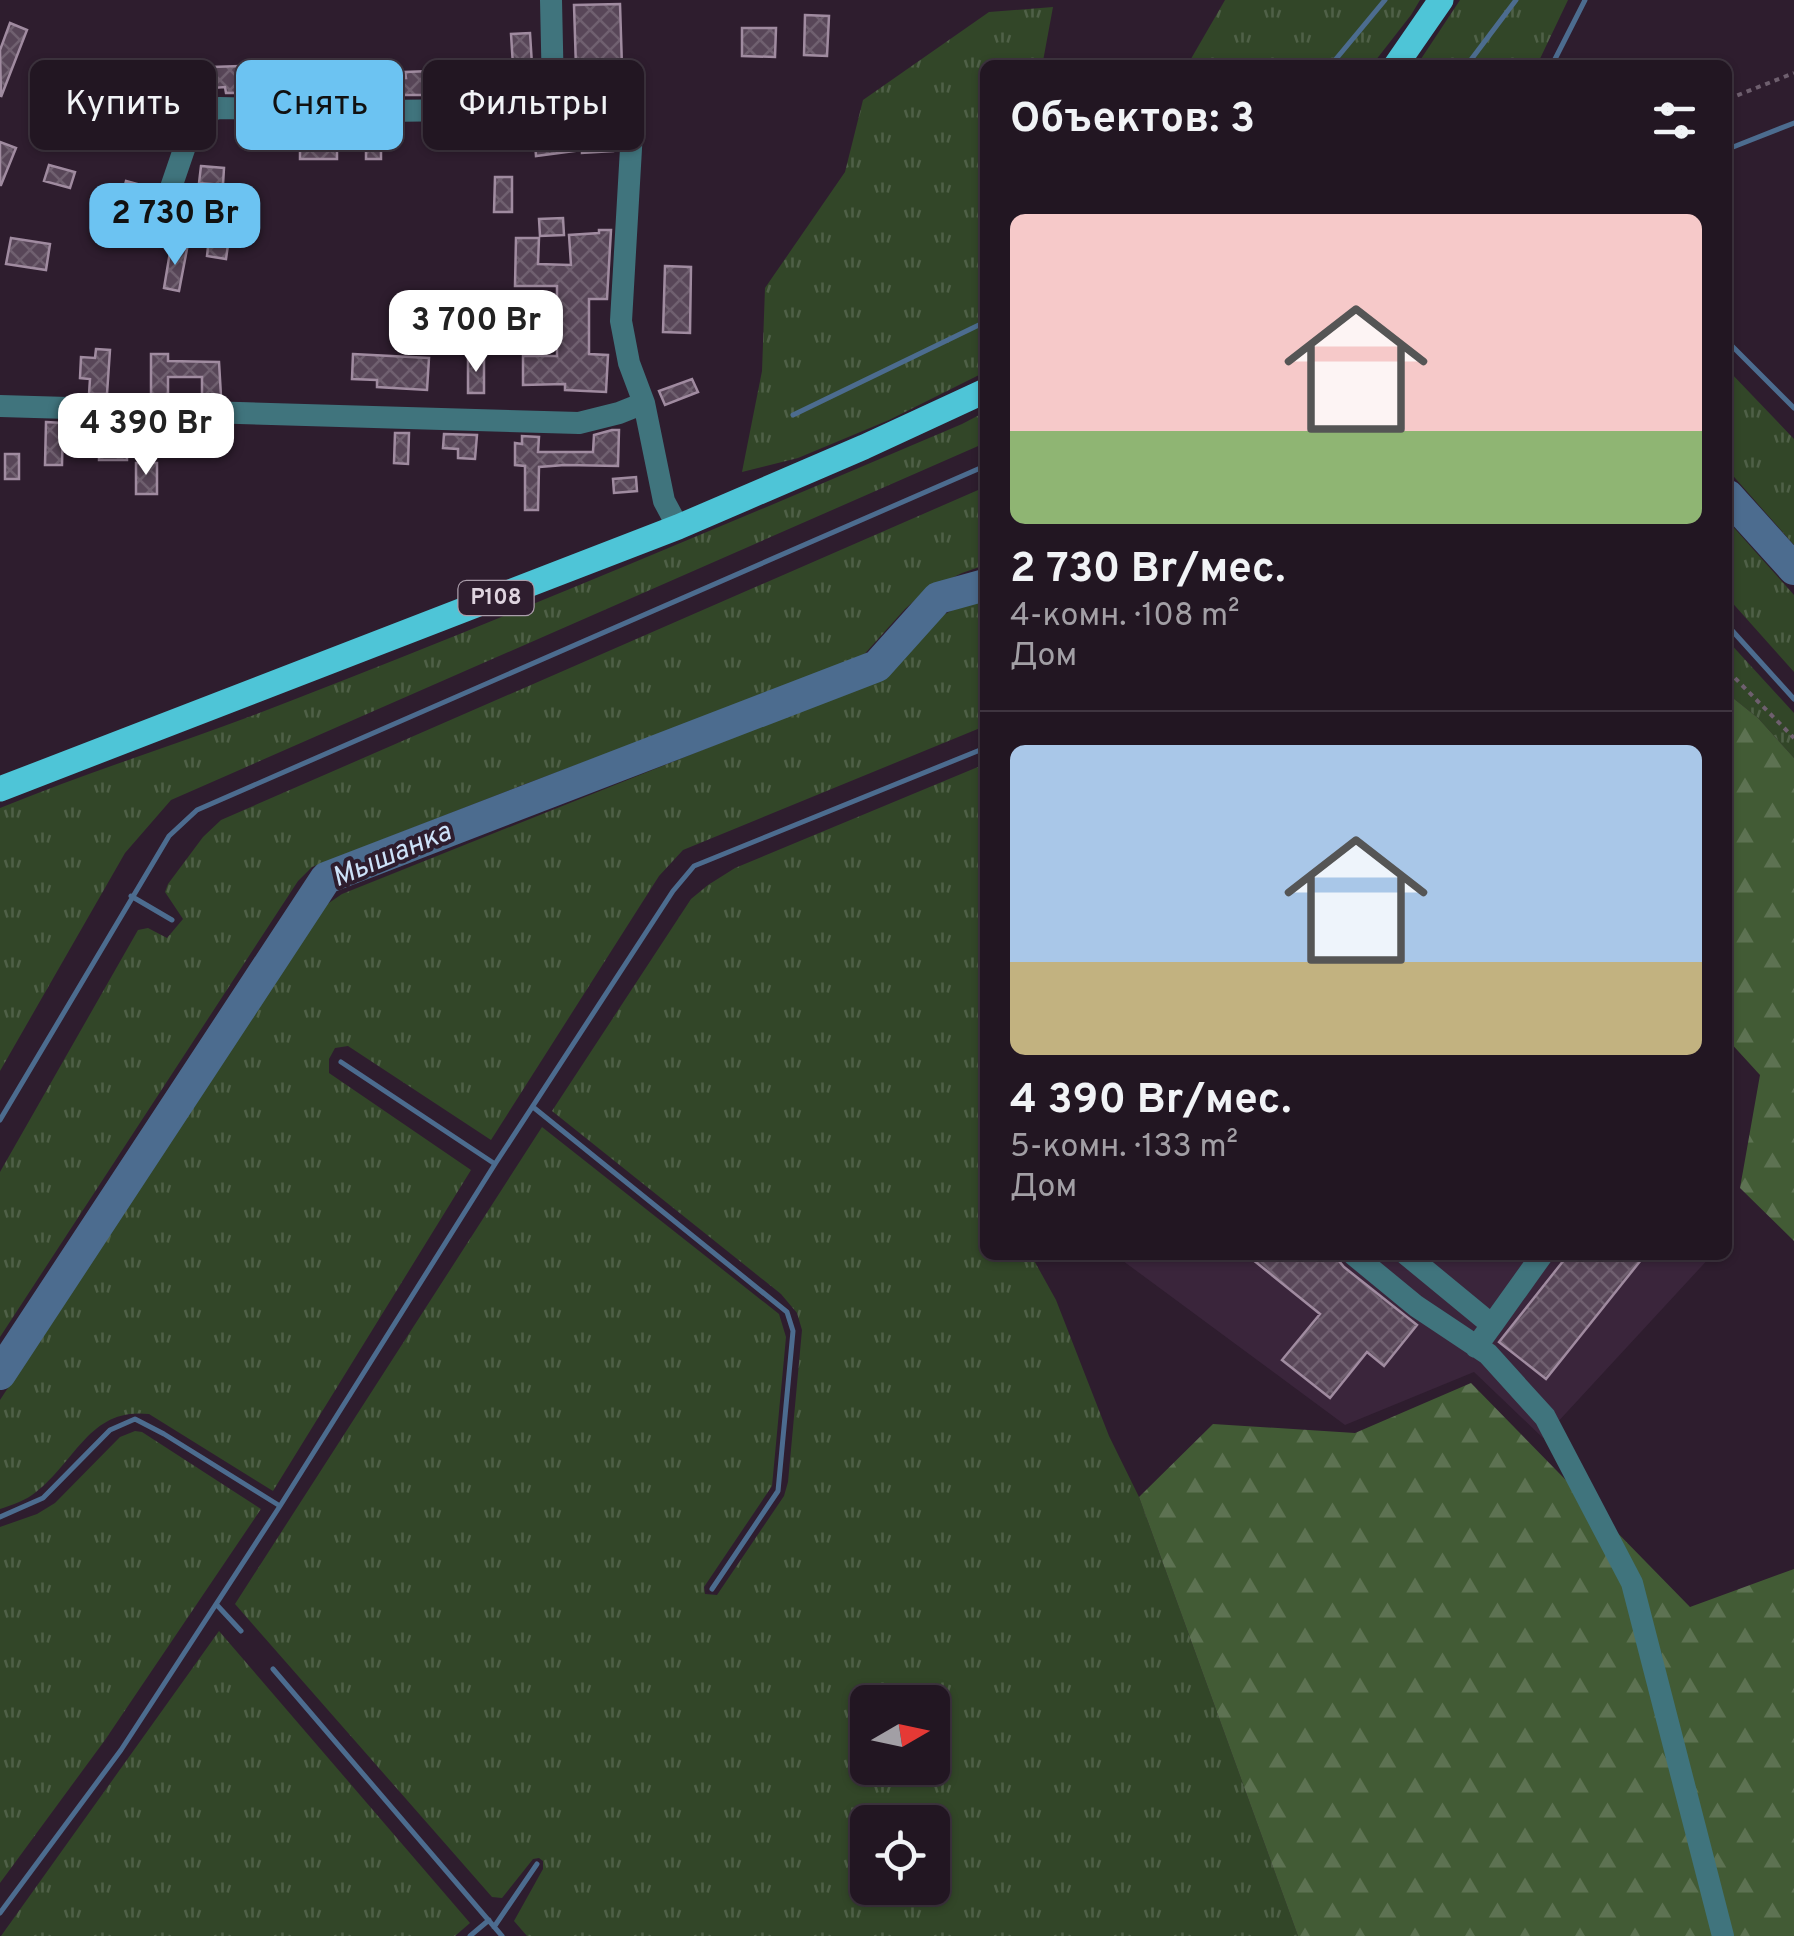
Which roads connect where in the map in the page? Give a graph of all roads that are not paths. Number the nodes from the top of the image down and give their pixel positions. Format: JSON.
{"nodes":[{"id":1,"x":550,"y":0,"type":"edge"},
{"id":2,"x":1441,"y":0,"type":"edge"},
{"id":3,"x":552,"y":60,"type":"edge"},
{"id":4,"x":1399,"y":60,"type":"edge"},
{"id":5,"x":423,"y":111,"type":"edge"},
{"id":6,"x":630,"y":150,"type":"edge"},
{"id":7,"x":166,"y":202,"type":"dead end"},
{"id":8,"x":980,"y":394,"type":"edge"},
{"id":9,"x":644,"y":403,"type":"junction"},
{"id":10,"x":0,"y":406,"type":"edge"},
{"id":11,"x":678,"y":527,"type":"junction"},
{"id":12,"x":0,"y":789,"type":"edge"},
{"id":13,"x":1360,"y":1260,"type":"edge"},
{"id":14,"x":1414,"y":1260,"type":"edge"},
{"id":15,"x":1538,"y":1260,"type":"edge"},
{"id":16,"x":1492,"y":1324,"type":"junction"},
{"id":17,"x":1476,"y":1346,"type":"junction"},
{"id":18,"x":1723,"y":1936,"type":"edge"}],
"edges":[{"from":1,"to":3,"type":"street"},
{"from":2,"to":4,"type":"main road"},
{"from":5,"to":7,"type":"street"},
{"from":6,"to":9,"type":"street"},
{"from":8,"to":11,"type":"main road","number":"Р108"},
{"from":9,"to":10,"type":"street"},
{"from":9,"to":11,"type":"street"},
{"from":11,"to":12,"type":"main road","number":"Р108"},
{"from":13,"to":17,"type":"street"},
{"from":14,"to":16,"type":"street"},
{"from":15,"to":16,"type":"street"},
{"from":16,"to":17,"type":"street"},
{"from":17,"to":18,"type":"street"}]}
